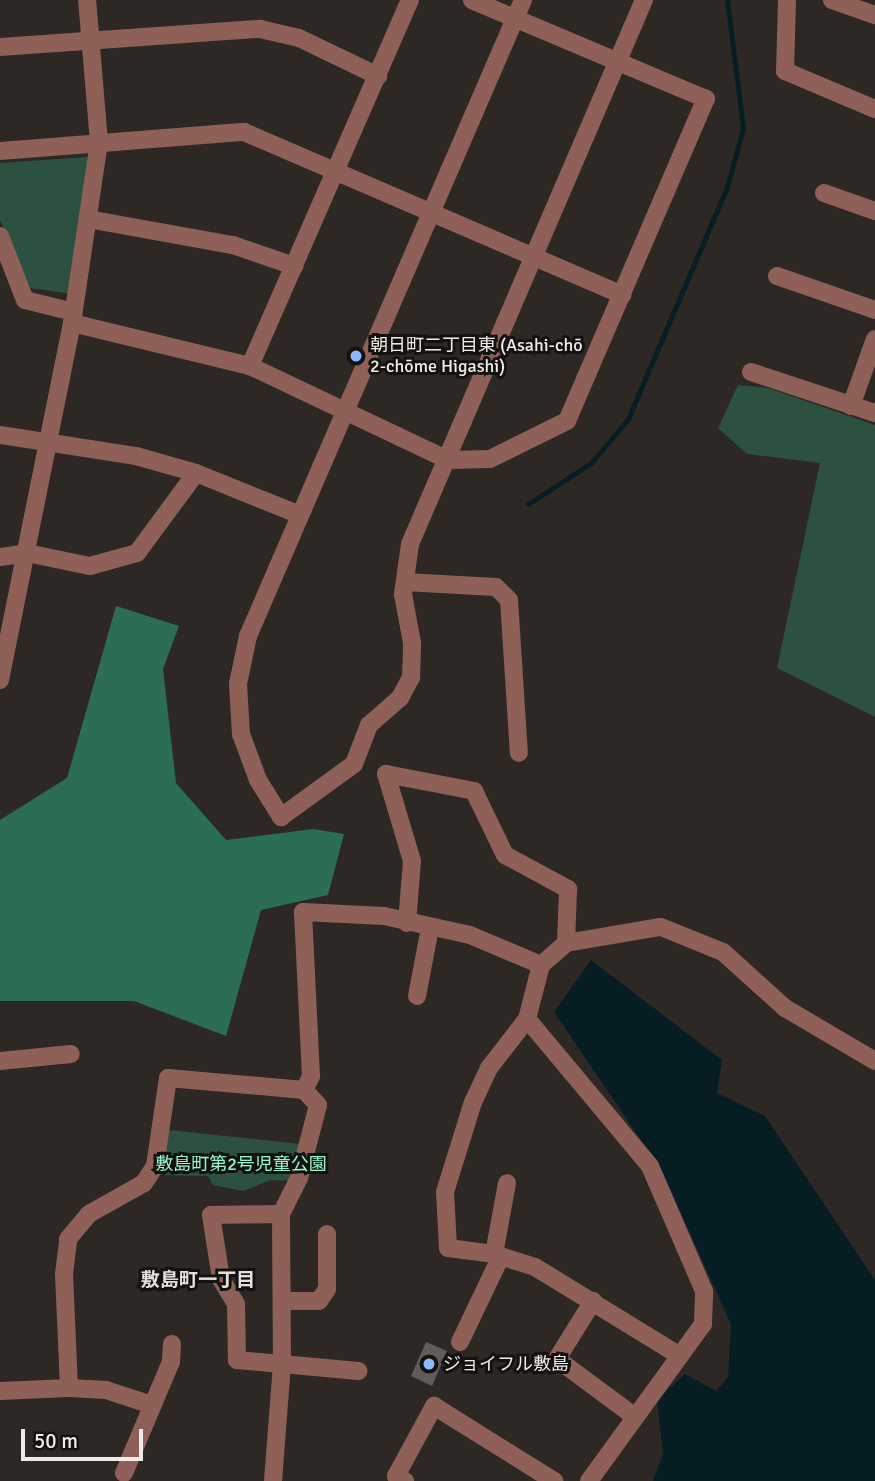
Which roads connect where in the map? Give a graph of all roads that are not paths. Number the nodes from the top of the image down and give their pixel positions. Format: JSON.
{"nodes":[{"id":1,"x":87,"y":0,"type":"edge"},
{"id":2,"x":410,"y":0,"type":"edge"},
{"id":3,"x":472,"y":0,"type":"edge"},
{"id":4,"x":523,"y":0,"type":"edge"},
{"id":5,"x":644,"y":0,"type":"edge"},
{"id":6,"x":787,"y":0,"type":"edge"},
{"id":7,"x":832,"y":0,"type":"edge"},
{"id":8,"x":875,"y":15,"type":"edge"},
{"id":9,"x":515,"y":19,"type":"junction"},
{"id":10,"x":91,"y":40,"type":"junction"},
{"id":11,"x":0,"y":47,"type":"edge"},
{"id":12,"x":617,"y":62,"type":"junction"},
{"id":13,"x":378,"y":76,"type":"junction"},
{"id":14,"x":875,"y":109,"type":"edge"},
{"id":15,"x":99,"y":142,"type":"junction"},
{"id":16,"x":0,"y":151,"type":"edge"},
{"id":17,"x":337,"y":172,"type":"junction"},
{"id":18,"x":824,"y":193,"type":"dead end"},
{"id":19,"x":875,"y":211,"type":"edge"},
{"id":20,"x":432,"y":213,"type":"junction"},
{"id":21,"x":88,"y":219,"type":"junction"},
{"id":22,"x":0,"y":236,"type":"edge"},
{"id":23,"x":535,"y":257,"type":"junction"},
{"id":24,"x":294,"y":266,"type":"junction"},
{"id":25,"x":777,"y":276,"type":"dead end"},
{"id":26,"x":622,"y":295,"type":"junction"},
{"id":27,"x":875,"y":310,"type":"edge"},
{"id":28,"x":73,"y":317,"type":"junction"},
{"id":29,"x":875,"y":338,"type":"edge"},
{"id":30,"x":250,"y":366,"type":"junction"},
{"id":31,"x":751,"y":372,"type":"dead end"},
{"id":32,"x":851,"y":406,"type":"junction"},
{"id":33,"x":345,"y":411,"type":"junction"},
{"id":34,"x":875,"y":414,"type":"edge"},
{"id":35,"x":0,"y":435,"type":"edge"},
{"id":36,"x":47,"y":440,"type":"junction"},
{"id":37,"x":448,"y":460,"type":"junction"},
{"id":38,"x":196,"y":473,"type":"junction"},
{"id":39,"x":300,"y":515,"type":"junction"},
{"id":40,"x":27,"y":553,"type":"junction"},
{"id":41,"x":0,"y":557,"type":"edge"},
{"id":42,"x":405,"y":582,"type":"junction"},
{"id":43,"x":0,"y":680,"type":"edge"},
{"id":44,"x":519,"y":753,"type":"dead end"},
{"id":45,"x":407,"y":923,"type":"junction"},
{"id":46,"x":430,"y":928,"type":"junction"},
{"id":47,"x":566,"y":943,"type":"junction"},
{"id":48,"x":541,"y":965,"type":"junction"},
{"id":49,"x":416,"y":996,"type":"dead end"},
{"id":50,"x":527,"y":1019,"type":"junction"},
{"id":51,"x":71,"y":1054,"type":"dead end"},
{"id":52,"x":875,"y":1060,"type":"edge"},
{"id":53,"x":0,"y":1061,"type":"edge"},
{"id":54,"x":304,"y":1090,"type":"junction"},
{"id":55,"x":506,"y":1183,"type":"dead end"},
{"id":56,"x":281,"y":1214,"type":"junction"},
{"id":57,"x":327,"y":1234,"type":"dead end"},
{"id":58,"x":497,"y":1255,"type":"junction"},
{"id":59,"x":282,"y":1301,"type":"junction"},
{"id":60,"x":593,"y":1301,"type":"junction"},
{"id":61,"x":460,"y":1342,"type":"dead end"},
{"id":62,"x":172,"y":1344,"type":"dead end"},
{"id":63,"x":680,"y":1356,"type":"junction"},
{"id":64,"x":282,"y":1363,"type":"junction"},
{"id":65,"x":359,"y":1371,"type":"dead end"},
{"id":66,"x":68,"y":1388,"type":"junction"},
{"id":67,"x":0,"y":1391,"type":"edge"},
{"id":68,"x":152,"y":1405,"type":"junction"},
{"id":69,"x":635,"y":1417,"type":"junction"},
{"id":70,"x":124,"y":1473,"type":"dead end"},
{"id":71,"x":273,"y":1481,"type":"edge"},
{"id":72,"x":405,"y":1481,"type":"edge"},
{"id":73,"x":554,"y":1481,"type":"edge"},
{"id":74,"x":589,"y":1481,"type":"edge"}],
"edges":[{"from":1,"to":10,"type":"street"},
{"from":2,"to":13,"type":"street"},
{"from":3,"to":9,"type":"street"},
{"from":4,"to":9,"type":"street"},
{"from":5,"to":12,"type":"street"},
{"from":6,"to":14,"type":"street"},
{"from":7,"to":8,"type":"street"},
{"from":9,"to":12,"type":"street"},
{"from":9,"to":20,"type":"street"},
{"from":10,"to":11,"type":"street"},
{"from":10,"to":13,"type":"street"},
{"from":10,"to":15,"type":"street"},
{"from":12,"to":23,"type":"street"},
{"from":12,"to":26,"type":"street"},
{"from":13,"to":17,"type":"street"},
{"from":15,"to":16,"type":"street"},
{"from":15,"to":17,"type":"street"},
{"from":15,"to":21,"type":"street"},
{"from":17,"to":20,"type":"street"},
{"from":17,"to":24,"type":"street"},
{"from":18,"to":19,"type":"street"},
{"from":20,"to":23,"type":"street"},
{"from":20,"to":33,"type":"street"},
{"from":21,"to":24,"type":"street"},
{"from":21,"to":28,"type":"street"},
{"from":22,"to":28,"type":"street"},
{"from":23,"to":26,"type":"street"},
{"from":23,"to":37,"type":"street"},
{"from":24,"to":30,"type":"street"},
{"from":25,"to":27,"type":"street"},
{"from":26,"to":37,"type":"street"},
{"from":28,"to":30,"type":"street"},
{"from":28,"to":36,"type":"street"},
{"from":29,"to":32,"type":"street"},
{"from":30,"to":33,"type":"street"},
{"from":31,"to":32,"type":"street"},
{"from":32,"to":34,"type":"street"},
{"from":33,"to":37,"type":"street"},
{"from":33,"to":39,"type":"street"},
{"from":35,"to":36,"type":"street"},
{"from":36,"to":38,"type":"street"},
{"from":36,"to":40,"type":"street"},
{"from":37,"to":42,"type":"street"},
{"from":38,"to":39,"type":"street"},
{"from":38,"to":40,"type":"street"},
{"from":39,"to":42,"type":"street"},
{"from":40,"to":41,"type":"street"},
{"from":40,"to":43,"type":"street"},
{"from":42,"to":44,"type":"street"},
{"from":45,"to":46,"type":"street"},
{"from":45,"to":47,"type":"street"},
{"from":45,"to":54,"type":"street"},
{"from":46,"to":48,"type":"street"},
{"from":46,"to":49,"type":"street"},
{"from":47,"to":48,"type":"street"},
{"from":47,"to":52,"type":"street"},
{"from":48,"to":50,"type":"street"},
{"from":50,"to":58,"type":"street"},
{"from":50,"to":63,"type":"street"},
{"from":51,"to":53,"type":"street"},
{"from":54,"to":56,"type":"street"},
{"from":54,"to":66,"type":"street"},
{"from":55,"to":58,"type":"street"},
{"from":56,"to":59,"type":"street"},
{"from":56,"to":64,"type":"street"},
{"from":57,"to":59,"type":"street"},
{"from":58,"to":60,"type":"street"},
{"from":58,"to":61,"type":"street"},
{"from":59,"to":64,"type":"street"},
{"from":60,"to":63,"type":"street"},
{"from":60,"to":69,"type":"street"},
{"from":62,"to":68,"type":"street"},
{"from":63,"to":69,"type":"street"},
{"from":64,"to":65,"type":"street"},
{"from":64,"to":71,"type":"street"},
{"from":66,"to":67,"type":"street"},
{"from":66,"to":68,"type":"street"},
{"from":68,"to":70,"type":"street"},
{"from":69,"to":74,"type":"street"},
{"from":72,"to":73,"type":"street"}]}
